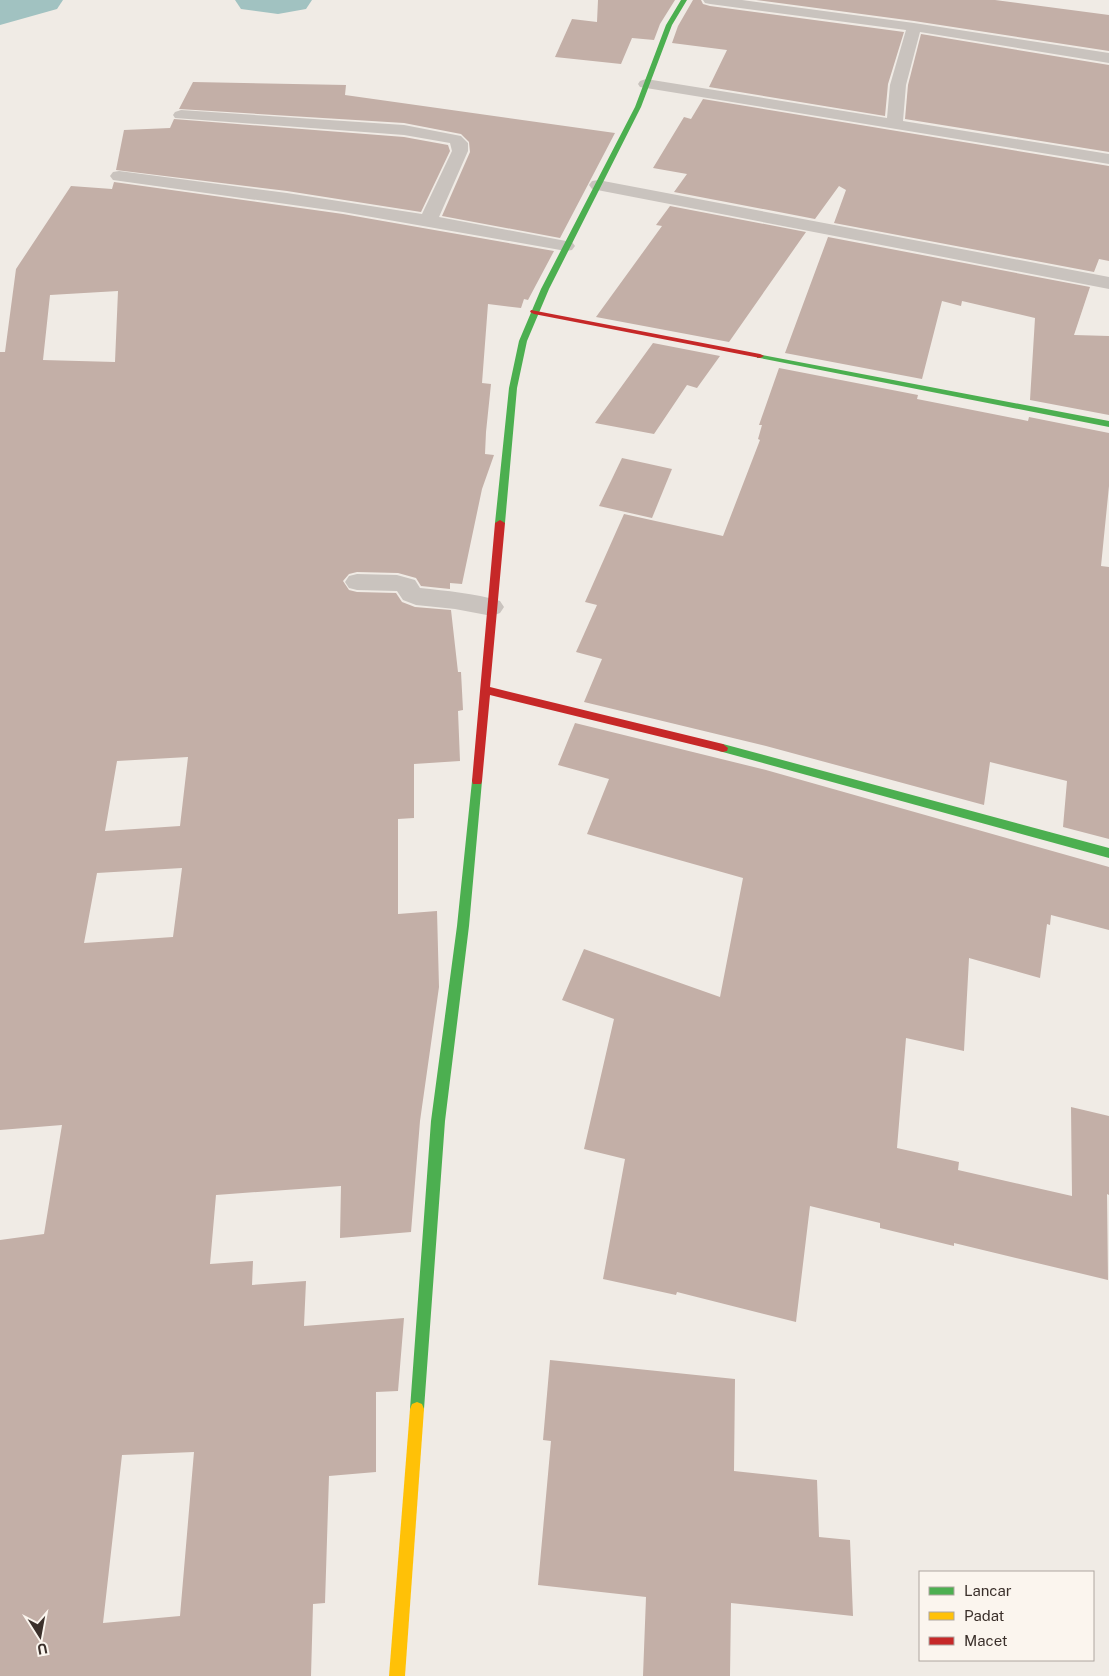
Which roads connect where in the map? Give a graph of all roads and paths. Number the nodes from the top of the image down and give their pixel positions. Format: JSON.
{"nodes":[{"id":1,"x":684,"y":0,"type":"edge"},
{"id":2,"x":710,"y":0,"type":"edge"},
{"id":3,"x":914,"y":27,"type":"junction"},
{"id":4,"x":1109,"y":58,"type":"edge"},
{"id":5,"x":646,"y":84,"type":"junction"},
{"id":6,"x":182,"y":115,"type":"dead end"},
{"id":7,"x":895,"y":124,"type":"junction"},
{"id":8,"x":1109,"y":159,"type":"edge"},
{"id":9,"x":119,"y":176,"type":"dead end"},
{"id":10,"x":598,"y":185,"type":"junction"},
{"id":11,"x":428,"y":219,"type":"junction"},
{"id":12,"x":566,"y":246,"type":"junction"},
{"id":13,"x":1109,"y":283,"type":"edge"},
{"id":14,"x":534,"y":312,"type":"junction"},
{"id":15,"x":1109,"y":424,"type":"edge"},
{"id":16,"x":358,"y":582,"type":"dead end"},
{"id":17,"x":492,"y":607,"type":"junction"},
{"id":18,"x":485,"y":690,"type":"junction"},
{"id":19,"x":1109,"y":853,"type":"edge"},
{"id":20,"x":397,"y":1676,"type":"edge"}],
"edges":[{"from":1,"to":5,"type":"street"},
{"from":2,"to":3,"type":"street"},
{"from":3,"to":4,"type":"street"},
{"from":3,"to":7,"type":"street"},
{"from":5,"to":7,"type":"street"},
{"from":5,"to":10,"type":"street"},
{"from":6,"to":11,"type":"street"},
{"from":7,"to":8,"type":"street"},
{"from":9,"to":11,"type":"street"},
{"from":10,"to":12,"type":"street"},
{"from":10,"to":13,"type":"street"},
{"from":11,"to":12,"type":"street"},
{"from":12,"to":14,"type":"street"},
{"from":14,"to":15,"type":"street"},
{"from":14,"to":17,"type":"street"},
{"from":16,"to":17,"type":"street"},
{"from":17,"to":18,"type":"street"},
{"from":18,"to":19,"type":"street"},
{"from":18,"to":20,"type":"street"}]}
